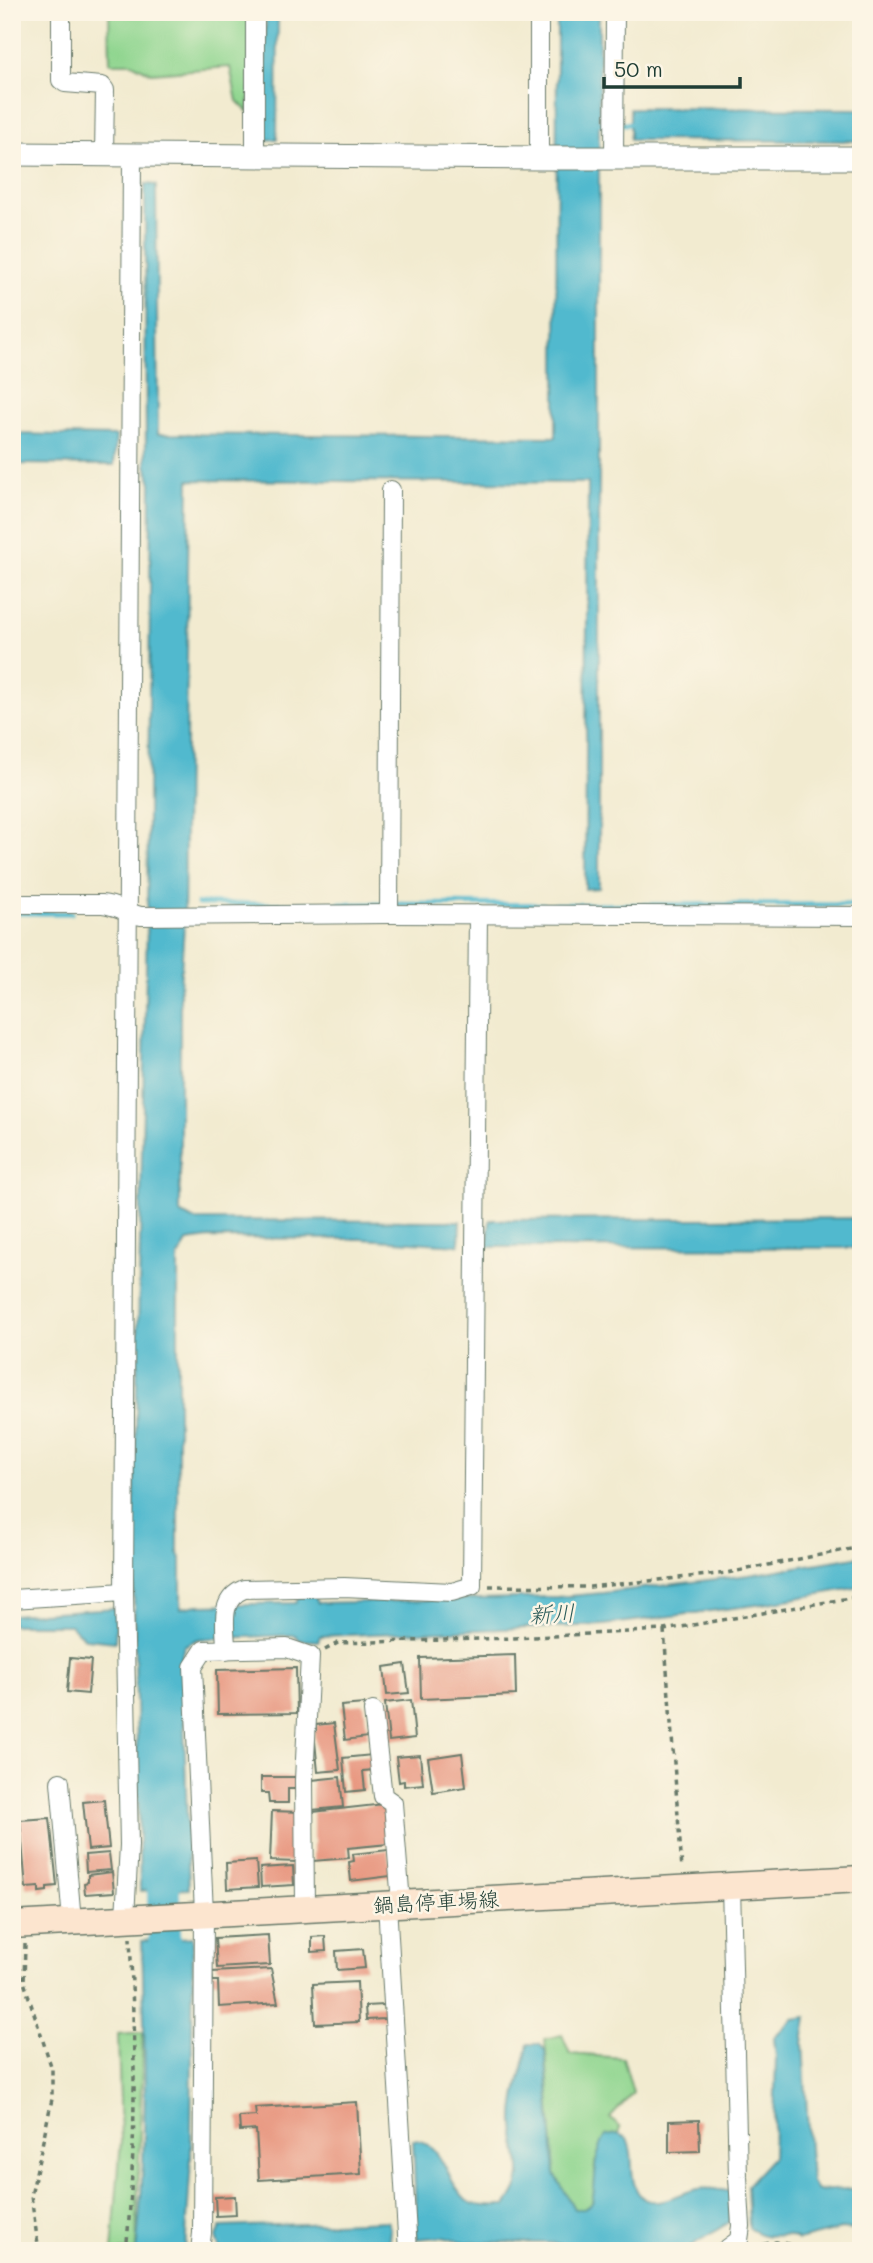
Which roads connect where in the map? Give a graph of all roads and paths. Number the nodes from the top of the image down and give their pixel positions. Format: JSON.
{"nodes":[{"id":1,"x":61,"y":12,"type":"edge"},
{"id":2,"x":255,"y":12,"type":"edge"},
{"id":3,"x":539,"y":12,"type":"edge"},
{"id":4,"x":615,"y":12,"type":"edge"},
{"id":5,"x":12,"y":154,"type":"edge"},
{"id":6,"x":104,"y":155,"type":"junction"},
{"id":7,"x":132,"y":155,"type":"junction"},
{"id":8,"x":255,"y":155,"type":"junction"},
{"id":9,"x":543,"y":158,"type":"junction"},
{"id":10,"x":609,"y":158,"type":"junction"},
{"id":11,"x":861,"y":158,"type":"edge"},
{"id":12,"x":391,"y":490,"type":"dead end"},
{"id":13,"x":12,"y":904,"type":"edge"},
{"id":14,"x":389,"y":908,"type":"junction"},
{"id":15,"x":478,"y":914,"type":"junction"},
{"id":16,"x":134,"y":915,"type":"junction"},
{"id":17,"x":861,"y":916,"type":"edge"},
{"id":18,"x":861,"y":1547,"type":"edge"},
{"id":19,"x":472,"y":1586,"type":"junction"},
{"id":20,"x":124,"y":1592,"type":"junction"},
{"id":21,"x":861,"y":1597,"type":"edge"},
{"id":22,"x":12,"y":1599,"type":"edge"},
{"id":23,"x":664,"y":1630,"type":"junction"},
{"id":24,"x":226,"y":1646,"type":"junction"},
{"id":25,"x":310,"y":1657,"type":"junction"},
{"id":26,"x":373,"y":1711,"type":"dead end"},
{"id":27,"x":60,"y":1782,"type":"dead end"},
{"id":28,"x":861,"y":1879,"type":"edge"},
{"id":29,"x":731,"y":1885,"type":"junction"},
{"id":30,"x":684,"y":1888,"type":"junction"},
{"id":31,"x":394,"y":1903,"type":"junction"},
{"id":32,"x":304,"y":1908,"type":"junction"},
{"id":33,"x":204,"y":1913,"type":"junction"},
{"id":34,"x":125,"y":1917,"type":"junction"},
{"id":35,"x":72,"y":1921,"type":"junction"},
{"id":36,"x":19,"y":1925,"type":"edge"},
{"id":37,"x":731,"y":2245,"type":"edge"},
{"id":38,"x":39,"y":2251,"type":"edge"},
{"id":39,"x":126,"y":2251,"type":"edge"},
{"id":40,"x":200,"y":2251,"type":"edge"},
{"id":41,"x":408,"y":2251,"type":"edge"},
{"id":42,"x":793,"y":2251,"type":"edge"}],
"edges":[{"from":1,"to":6,"type":"street"},
{"from":2,"to":8,"type":"street"},
{"from":3,"to":9,"type":"street"},
{"from":4,"to":10,"type":"street"},
{"from":5,"to":6,"type":"street"},
{"from":6,"to":7,"type":"street"},
{"from":7,"to":8,"type":"street"},
{"from":7,"to":16,"type":"street"},
{"from":8,"to":9,"type":"street"},
{"from":9,"to":10,"type":"street"},
{"from":10,"to":11,"type":"street"},
{"from":12,"to":14,"type":"street"},
{"from":13,"to":16,"type":"street"},
{"from":14,"to":15,"type":"street"},
{"from":14,"to":16,"type":"street"},
{"from":15,"to":17,"type":"street"},
{"from":15,"to":19,"type":"street"},
{"from":16,"to":20,"type":"street"},
{"from":18,"to":19,"type":"path"},
{"from":19,"to":24,"type":"street"},
{"from":20,"to":22,"type":"street"},
{"from":20,"to":34,"type":"street"},
{"from":21,"to":23,"type":"path"},
{"from":23,"to":25,"type":"path"},
{"from":23,"to":30,"type":"path"},
{"from":24,"to":25,"type":"street"},
{"from":24,"to":33,"type":"street"},
{"from":25,"to":32,"type":"street"},
{"from":26,"to":31,"type":"street"},
{"from":27,"to":35,"type":"street"},
{"from":28,"to":29,"type":"main road","name":"鍋島停車場線"},
{"from":29,"to":30,"type":"main road","name":"鍋島停車場線"},
{"from":29,"to":37,"type":"street"},
{"from":30,"to":31,"type":"main road","name":"鍋島停車場線"},
{"from":31,"to":32,"type":"main road","name":"鍋島停車場線"},
{"from":31,"to":41,"type":"street"},
{"from":32,"to":33,"type":"main road","name":"鍋島停車場線"},
{"from":33,"to":34,"type":"main road","name":"鍋島停車場線"},
{"from":33,"to":40,"type":"street"},
{"from":34,"to":35,"type":"main road","name":"鍋島停車場線"},
{"from":34,"to":39,"type":"path"},
{"from":35,"to":36,"type":"main road","name":"鍋島停車場線"},
{"from":36,"to":38,"type":"path"},
{"from":37,"to":42,"type":"path"}]}
